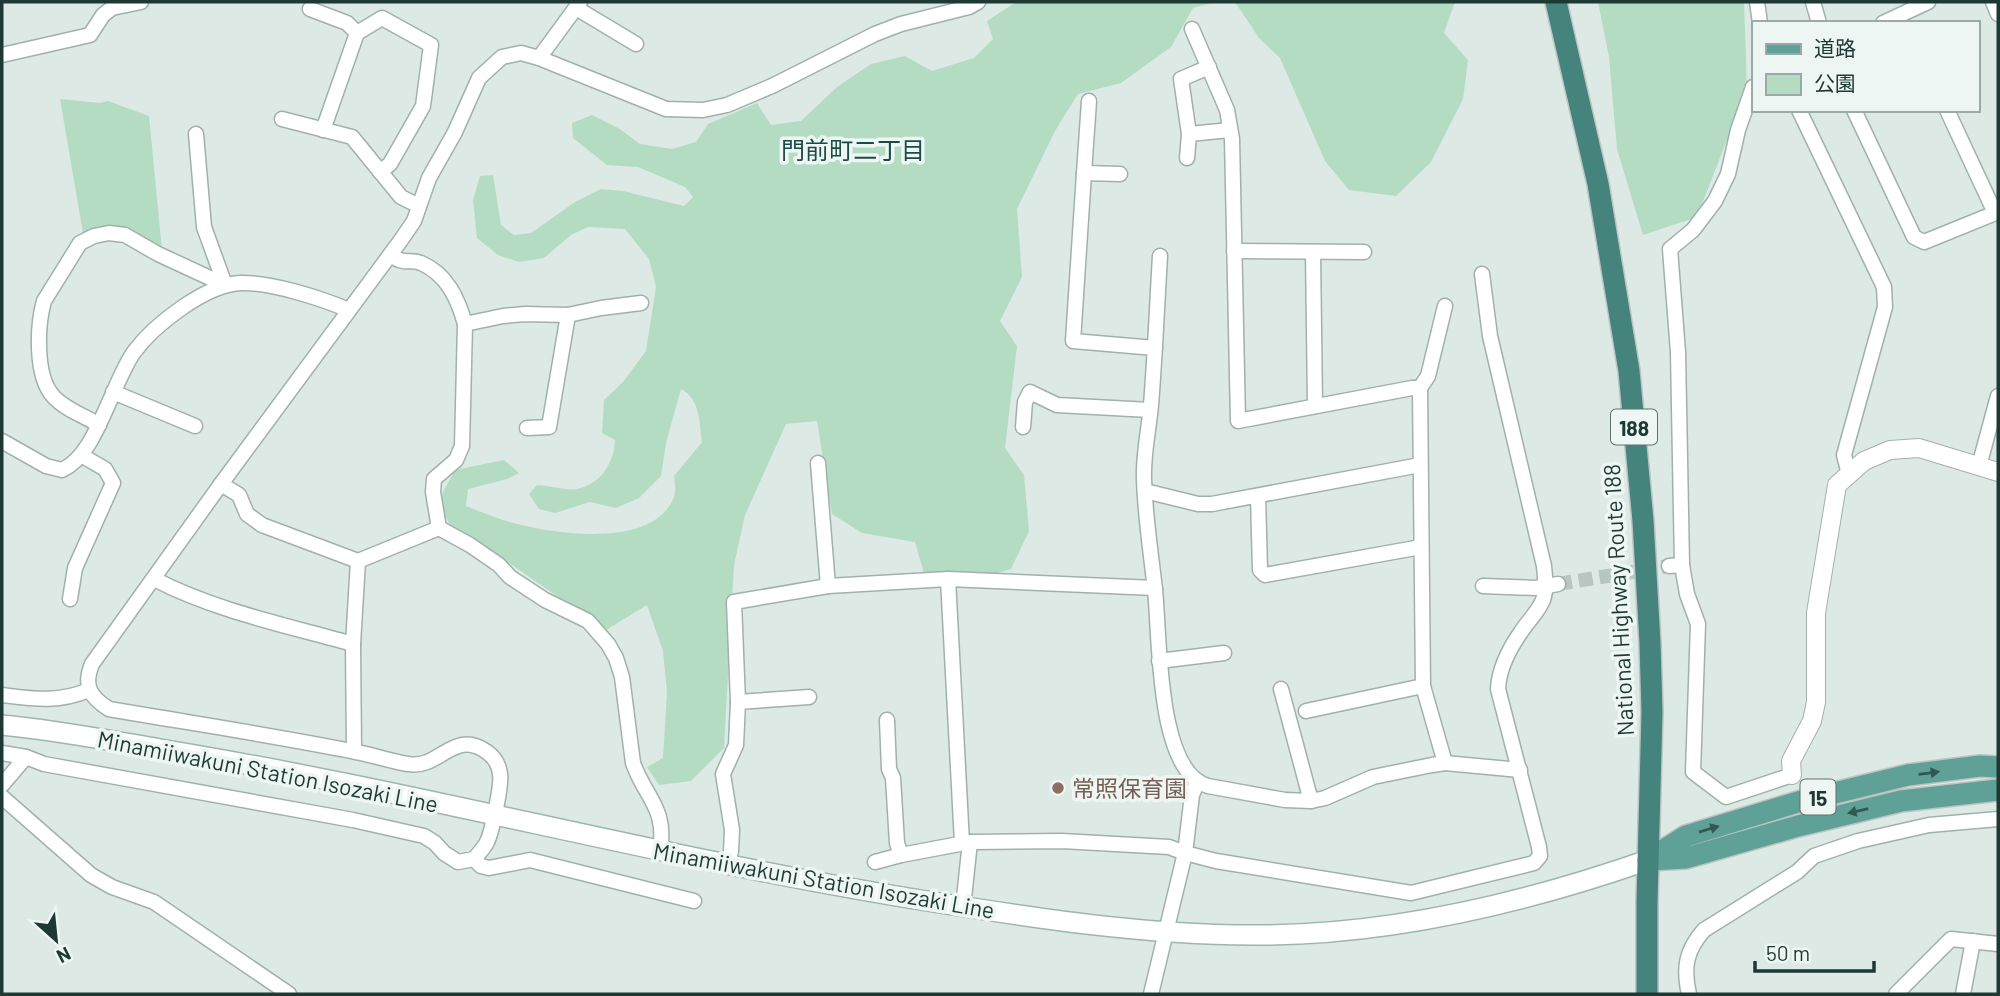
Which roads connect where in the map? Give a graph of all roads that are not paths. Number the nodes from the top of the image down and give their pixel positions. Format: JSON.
{"nodes":[{"id":1,"x":141,"y":2,"type":"edge"},
{"id":2,"x":978,"y":2,"type":"edge"},
{"id":3,"x":1556,"y":2,"type":"edge"},
{"id":4,"x":1757,"y":2,"type":"edge"},
{"id":5,"x":1813,"y":2,"type":"edge"},
{"id":6,"x":1928,"y":2,"type":"edge"},
{"id":7,"x":1993,"y":2,"type":"edge"},
{"id":8,"x":578,"y":5,"type":"edge"},
{"id":9,"x":310,"y":9,"type":"dead end"},
{"id":10,"x":1902,"y":13,"type":"edge"},
{"id":11,"x":1998,"y":14,"type":"edge"},
{"id":12,"x":1760,"y":21,"type":"edge"},
{"id":13,"x":1818,"y":21,"type":"edge"},
{"id":14,"x":1192,"y":29,"type":"dead end"},
{"id":15,"x":357,"y":33,"type":"junction"},
{"id":16,"x":636,"y":44,"type":"dead end"},
{"id":17,"x":2,"y":55,"type":"edge"},
{"id":18,"x":540,"y":58,"type":"junction"},
{"id":19,"x":1209,"y":66,"type":"junction"},
{"id":20,"x":1752,"y":90,"type":"edge"},
{"id":21,"x":1089,"y":101,"type":"dead end"},
{"id":22,"x":1800,"y":112,"type":"edge"},
{"id":23,"x":1855,"y":112,"type":"edge"},
{"id":24,"x":1948,"y":112,"type":"edge"},
{"id":25,"x":282,"y":119,"type":"dead end"},
{"id":26,"x":323,"y":130,"type":"junction"},
{"id":27,"x":1230,"y":130,"type":"junction"},
{"id":28,"x":196,"y":134,"type":"dead end"},
{"id":29,"x":1189,"y":134,"type":"junction"},
{"id":30,"x":1187,"y":158,"type":"dead end"},
{"id":31,"x":380,"y":172,"type":"junction"},
{"id":32,"x":1084,"y":173,"type":"junction"},
{"id":33,"x":1120,"y":174,"type":"dead end"},
{"id":34,"x":419,"y":206,"type":"junction"},
{"id":35,"x":1996,"y":213,"type":"edge"},
{"id":36,"x":1234,"y":251,"type":"junction"},
{"id":37,"x":1313,"y":252,"type":"junction"},
{"id":38,"x":1364,"y":252,"type":"dead end"},
{"id":39,"x":390,"y":255,"type":"junction"},
{"id":40,"x":1160,"y":256,"type":"dead end"},
{"id":41,"x":1482,"y":274,"type":"dead end"},
{"id":42,"x":225,"y":285,"type":"junction"},
{"id":43,"x":641,"y":303,"type":"dead end"},
{"id":44,"x":1445,"y":306,"type":"dead end"},
{"id":45,"x":349,"y":310,"type":"junction"},
{"id":46,"x":568,"y":315,"type":"junction"},
{"id":47,"x":465,"y":324,"type":"junction"},
{"id":48,"x":1155,"y":348,"type":"junction"},
{"id":49,"x":1420,"y":388,"type":"junction"},
{"id":50,"x":113,"y":392,"type":"junction"},
{"id":51,"x":1998,"y":396,"type":"edge"},
{"id":52,"x":1315,"y":406,"type":"junction"},
{"id":53,"x":1150,"y":410,"type":"junction"},
{"id":54,"x":99,"y":425,"type":"junction"},
{"id":55,"x":195,"y":426,"type":"dead end"},
{"id":56,"x":1023,"y":427,"type":"dead end"},
{"id":57,"x":527,"y":428,"type":"dead end"},
{"id":58,"x":2,"y":441,"type":"edge"},
{"id":59,"x":81,"y":455,"type":"junction"},
{"id":60,"x":818,"y":463,"type":"dead end"},
{"id":61,"x":1420,"y":465,"type":"junction"},
{"id":62,"x":1979,"y":466,"type":"junction"},
{"id":63,"x":1998,"y":472,"type":"edge"},
{"id":64,"x":1849,"y":474,"type":"junction"},
{"id":65,"x":221,"y":484,"type":"junction"},
{"id":66,"x":1145,"y":491,"type":"junction"},
{"id":67,"x":1258,"y":496,"type":"junction"},
{"id":68,"x":439,"y":528,"type":"junction"},
{"id":69,"x":1421,"y":547,"type":"junction"},
{"id":70,"x":358,"y":561,"type":"junction"},
{"id":71,"x":154,"y":579,"type":"junction"},
{"id":72,"x":948,"y":579,"type":"junction"},
{"id":73,"x":1552,"y":585,"type":"junction"},
{"id":74,"x":828,"y":586,"type":"junction"},
{"id":75,"x":1483,"y":586,"type":"dead end"},
{"id":76,"x":1155,"y":589,"type":"junction"},
{"id":77,"x":70,"y":599,"type":"dead end"},
{"id":78,"x":353,"y":644,"type":"junction"},
{"id":79,"x":1224,"y":653,"type":"dead end"},
{"id":80,"x":1160,"y":661,"type":"junction"},
{"id":81,"x":1423,"y":686,"type":"junction"},
{"id":82,"x":1281,"y":689,"type":"dead end"},
{"id":83,"x":89,"y":690,"type":"junction"},
{"id":84,"x":2,"y":695,"type":"edge"},
{"id":85,"x":809,"y":697,"type":"dead end"},
{"id":86,"x":738,"y":702,"type":"junction"},
{"id":87,"x":1306,"y":711,"type":"dead end"},
{"id":88,"x":887,"y":720,"type":"dead end"},
{"id":89,"x":2,"y":725,"type":"edge"},
{"id":90,"x":354,"y":751,"type":"junction"},
{"id":91,"x":2,"y":753,"type":"edge"},
{"id":92,"x":26,"y":757,"type":"junction"},
{"id":93,"x":1445,"y":763,"type":"junction"},
{"id":94,"x":1998,"y":767,"type":"edge"},
{"id":95,"x":1520,"y":769,"type":"junction"},
{"id":96,"x":1792,"y":775,"type":"joint"},
{"id":97,"x":1198,"y":783,"type":"junction"},
{"id":98,"x":2,"y":785,"type":"edge"},
{"id":99,"x":1998,"y":790,"type":"edge"},
{"id":100,"x":2,"y":797,"type":"edge"},
{"id":101,"x":1311,"y":801,"type":"junction"},
{"id":102,"x":493,"y":814,"type":"junction"},
{"id":103,"x":1998,"y":819,"type":"edge"},
{"id":104,"x":966,"y":843,"type":"junction"},
{"id":105,"x":660,"y":851,"type":"junction"},
{"id":106,"x":1185,"y":853,"type":"junction"},
{"id":107,"x":901,"y":855,"type":"junction"},
{"id":108,"x":474,"y":859,"type":"junction"},
{"id":109,"x":1648,"y":860,"type":"junction"},
{"id":110,"x":875,"y":862,"type":"dead end"},
{"id":111,"x":727,"y":865,"type":"junction"},
{"id":112,"x":694,"y":901,"type":"dead end"},
{"id":113,"x":963,"y":907,"type":"junction"},
{"id":114,"x":1167,"y":932,"type":"junction"},
{"id":115,"x":1973,"y":941,"type":"junction"},
{"id":116,"x":1998,"y":944,"type":"edge"},
{"id":117,"x":289,"y":994,"type":"edge"},
{"id":118,"x":1151,"y":994,"type":"edge"},
{"id":119,"x":1647,"y":994,"type":"edge"},
{"id":120,"x":1689,"y":994,"type":"edge"},
{"id":121,"x":1896,"y":994,"type":"edge"},
{"id":122,"x":1963,"y":994,"type":"edge"}],
"edges":[{"from":1,"to":17,"type":"street"},
{"from":2,"to":18,"type":"street"},
{"from":3,"to":109,"type":"highway","name":"National Highway Route 188","number":"188"},
{"from":4,"to":12,"type":"street"},
{"from":5,"to":13,"type":"street"},
{"from":6,"to":10,"type":"street"},
{"from":7,"to":11,"type":"street"},
{"from":8,"to":16,"type":"street"},
{"from":8,"to":18,"type":"street"},
{"from":9,"to":15,"type":"street"},
{"from":14,"to":19,"type":"street"},
{"from":15,"to":26,"type":"street"},
{"from":15,"to":31,"type":"street"},
{"from":18,"to":34,"type":"street"},
{"from":19,"to":27,"type":"street"},
{"from":19,"to":29,"type":"street"},
{"from":20,"to":96,"type":"street"},
{"from":21,"to":32,"type":"street"},
{"from":22,"to":64,"type":"street"},
{"from":23,"to":35,"type":"street"},
{"from":24,"to":35,"type":"street"},
{"from":25,"to":26,"type":"street"},
{"from":26,"to":31,"type":"street"},
{"from":27,"to":29,"type":"street"},
{"from":27,"to":36,"type":"street"},
{"from":28,"to":42,"type":"street"},
{"from":29,"to":30,"type":"street"},
{"from":31,"to":34,"type":"street"},
{"from":32,"to":33,"type":"street"},
{"from":32,"to":48,"type":"street"},
{"from":34,"to":39,"type":"street"},
{"from":36,"to":37,"type":"street"},
{"from":36,"to":52,"type":"street"},
{"from":37,"to":38,"type":"street"},
{"from":37,"to":52,"type":"street"},
{"from":39,"to":45,"type":"street"},
{"from":39,"to":47,"type":"street"},
{"from":40,"to":48,"type":"street"},
{"from":41,"to":73,"type":"street"},
{"from":42,"to":45,"type":"street"},
{"from":42,"to":50,"type":"street"},
{"from":42,"to":54,"type":"street"},
{"from":43,"to":46,"type":"street"},
{"from":44,"to":49,"type":"street"},
{"from":45,"to":65,"type":"street"},
{"from":46,"to":47,"type":"street"},
{"from":46,"to":57,"type":"street"},
{"from":47,"to":68,"type":"street"},
{"from":48,"to":53,"type":"street"},
{"from":49,"to":52,"type":"street"},
{"from":49,"to":61,"type":"street"},
{"from":50,"to":54,"type":"street"},
{"from":50,"to":55,"type":"street"},
{"from":51,"to":62,"type":"street"},
{"from":53,"to":56,"type":"street"},
{"from":53,"to":66,"type":"street"},
{"from":54,"to":59,"type":"street"},
{"from":58,"to":59,"type":"street"},
{"from":59,"to":77,"type":"street"},
{"from":60,"to":74,"type":"street"},
{"from":61,"to":67,"type":"street"},
{"from":61,"to":69,"type":"street"},
{"from":62,"to":63,"type":"street"},
{"from":62,"to":64,"type":"street"},
{"from":64,"to":96,"type":"street"},
{"from":65,"to":70,"type":"street"},
{"from":65,"to":71,"type":"street"},
{"from":66,"to":67,"type":"street"},
{"from":66,"to":76,"type":"street"},
{"from":67,"to":69,"type":"street"},
{"from":68,"to":70,"type":"street"},
{"from":68,"to":105,"type":"street"},
{"from":69,"to":81,"type":"street"},
{"from":70,"to":78,"type":"street"},
{"from":71,"to":78,"type":"street"},
{"from":71,"to":83,"type":"street"},
{"from":72,"to":74,"type":"street"},
{"from":72,"to":76,"type":"street"},
{"from":72,"to":104,"type":"street"},
{"from":73,"to":75,"type":"street"},
{"from":73,"to":95,"type":"street"},
{"from":74,"to":86,"type":"street"},
{"from":76,"to":80,"type":"street"},
{"from":78,"to":90,"type":"street"},
{"from":79,"to":80,"type":"street"},
{"from":80,"to":97,"type":"street"},
{"from":81,"to":87,"type":"street"},
{"from":81,"to":93,"type":"street"},
{"from":82,"to":101,"type":"street"},
{"from":83,"to":84,"type":"street"},
{"from":83,"to":90,"type":"street"},
{"from":85,"to":86,"type":"street"},
{"from":86,"to":111,"type":"street"},
{"from":88,"to":107,"type":"street"},
{"from":89,"to":102,"type":"main road","name":"Minamiiwakuni Station Isozaki Line"},
{"from":90,"to":102,"type":"street"},
{"from":91,"to":92,"type":"street"},
{"from":92,"to":98,"type":"street"},
{"from":92,"to":108,"type":"street"},
{"from":93,"to":95,"type":"street"},
{"from":93,"to":101,"type":"street"},
{"from":109,"to":94,"type":"main road","number":"15","one_way":true},
{"from":95,"to":106,"type":"street"},
{"from":97,"to":101,"type":"street"},
{"from":97,"to":106,"type":"street"},
{"from":99,"to":109,"type":"main road","number":"15","one_way":true},
{"from":100,"to":117,"type":"street"},
{"from":102,"to":105,"type":"main road","name":"Minamiiwakuni Station Isozaki Line"},
{"from":102,"to":108,"type":"street"},
{"from":103,"to":120,"type":"street"},
{"from":104,"to":106,"type":"street"},
{"from":104,"to":107,"type":"street"},
{"from":104,"to":113,"type":"street"},
{"from":105,"to":111,"type":"main road","name":"Minamiiwakuni Station Isozaki Line"},
{"from":106,"to":114,"type":"street"},
{"from":107,"to":110,"type":"street"},
{"from":108,"to":112,"type":"street"},
{"from":109,"to":114,"type":"main road","name":"Minamiiwakuni Station Isozaki Line"},
{"from":109,"to":119,"type":"highway","name":"National Highway Route 188","number":"188"},
{"from":111,"to":113,"type":"main road","name":"Minamiiwakuni Station Isozaki Line"},
{"from":113,"to":114,"type":"main road","name":"Minamiiwakuni Station Isozaki Line"},
{"from":114,"to":118,"type":"street"},
{"from":115,"to":116,"type":"street"},
{"from":115,"to":121,"type":"street"},
{"from":115,"to":122,"type":"street"}]}
